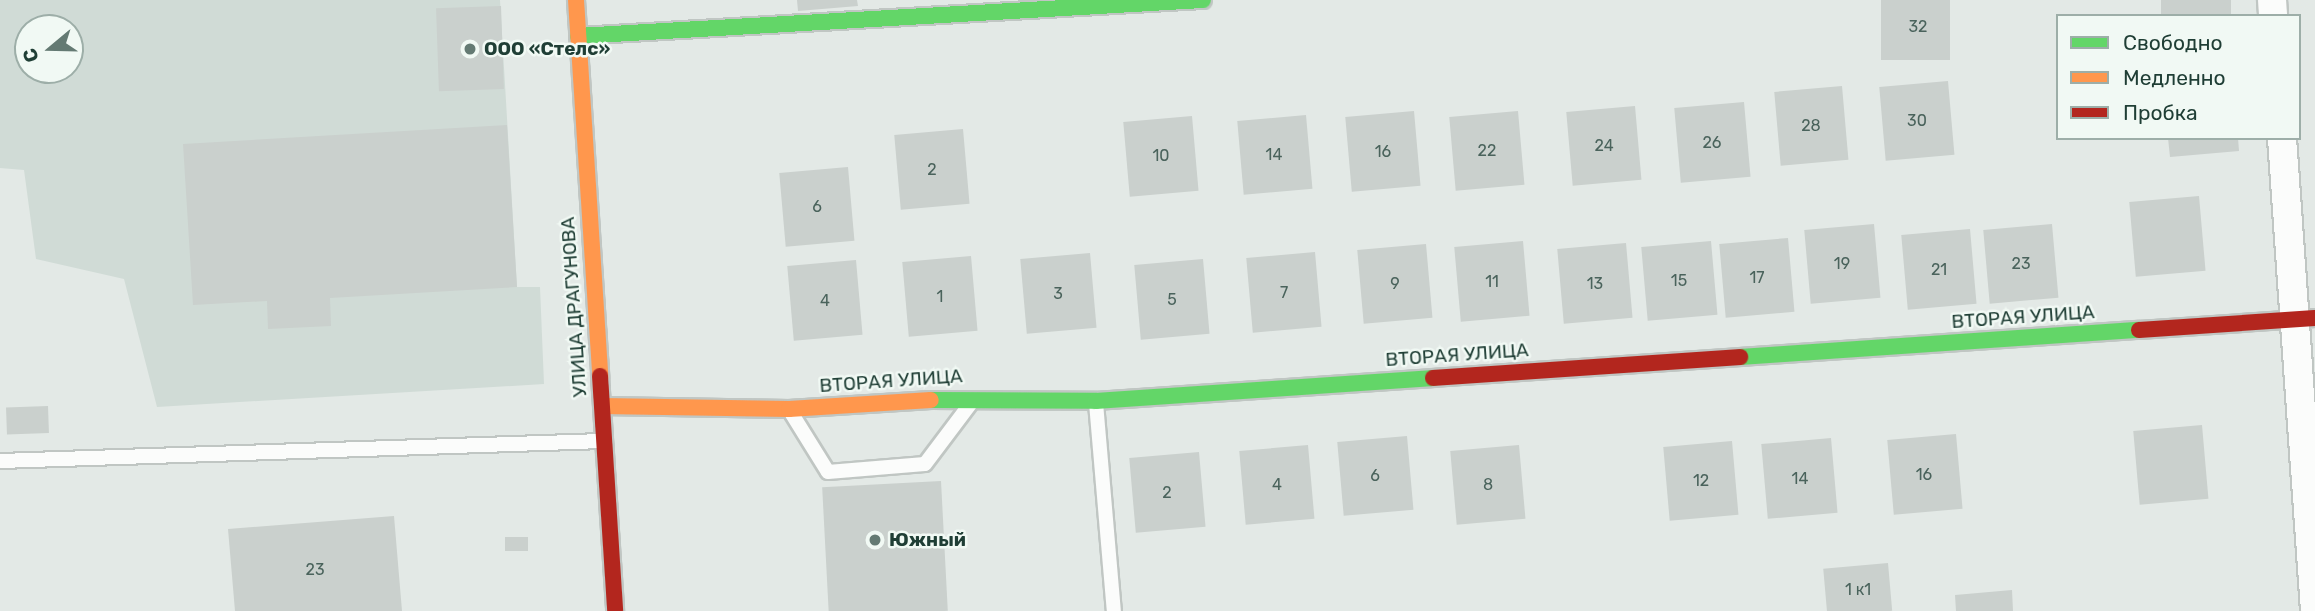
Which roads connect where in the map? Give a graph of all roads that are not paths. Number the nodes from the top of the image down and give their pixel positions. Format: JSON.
{"nodes":[{"id":1,"x":576,"y":0,"type":"edge"},
{"id":2,"x":1203,"y":0,"type":"edge"},
{"id":3,"x":578,"y":36,"type":"junction"},
{"id":4,"x":2282,"y":140,"type":"edge"},
{"id":5,"x":2305,"y":318,"type":"edge"},
{"id":6,"x":976,"y":397,"type":"junction"},
{"id":7,"x":1096,"y":401,"type":"junction"},
{"id":8,"x":602,"y":406,"type":"junction"},
{"id":9,"x":789,"y":409,"type":"junction"},
{"id":10,"x":603,"y":441,"type":"junction"},
{"id":11,"x":0,"y":461,"type":"edge"},
{"id":12,"x":2315,"y":609,"type":"edge"},
{"id":13,"x":615,"y":611,"type":"edge"},
{"id":14,"x":1114,"y":611,"type":"edge"}],
"edges":[{"from":1,"to":3,"type":"street","name":"УЛИЦА ДРАГУНОВА"},
{"from":2,"to":3,"type":"street"},
{"from":3,"to":8,"type":"street","name":"УЛИЦА ДРАГУНОВА"},
{"from":4,"to":5,"type":"street"},
{"from":5,"to":7,"type":"street","name":"ВТОРАЯ УЛИЦА"},
{"from":5,"to":12,"type":"street"},
{"from":6,"to":7,"type":"street","name":"ВТОРАЯ УЛИЦА"},
{"from":6,"to":9,"type":"street","name":"ВТОРАЯ УЛИЦА"},
{"from":6,"to":9,"type":"lane"},
{"from":7,"to":14,"type":"lane"},
{"from":8,"to":9,"type":"street","name":"ВТОРАЯ УЛИЦА"},
{"from":8,"to":10,"type":"street","name":"УЛИЦА ДРАГУНОВА"},
{"from":10,"to":11,"type":"lane"},
{"from":10,"to":13,"type":"street","name":"УЛИЦА ДРАГУНОВА"}]}
